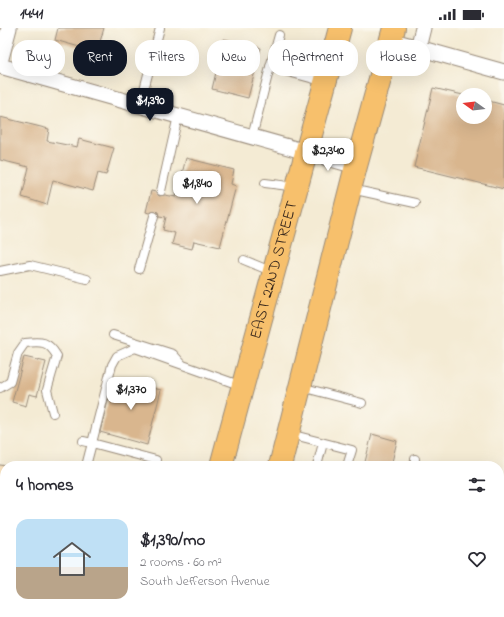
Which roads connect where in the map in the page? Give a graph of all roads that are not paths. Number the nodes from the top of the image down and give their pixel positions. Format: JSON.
{"nodes":[{"id":1,"x":9,"y":28,"type":"edge"},
{"id":2,"x":160,"y":28,"type":"edge"},
{"id":3,"x":340,"y":28,"type":"edge"},
{"id":4,"x":423,"y":28,"type":"edge"},
{"id":5,"x":392,"y":34,"type":"edge"},
{"id":6,"x":279,"y":35,"type":"dead end"},
{"id":7,"x":278,"y":40,"type":"edge"},
{"id":8,"x":403,"y":40,"type":"edge"},
{"id":9,"x":420,"y":40,"type":"edge"},
{"id":10,"x":430,"y":51,"type":"edge"},
{"id":11,"x":0,"y":62,"type":"edge"},
{"id":12,"x":0,"y":66,"type":"edge"},
{"id":13,"x":504,"y":72,"type":"edge"},
{"id":14,"x":268,"y":75,"type":"edge"},
{"id":15,"x":302,"y":76,"type":"edge"},
{"id":16,"x":326,"y":83,"type":"junction"},
{"id":17,"x":140,"y":106,"type":"junction"},
{"id":18,"x":178,"y":116,"type":"junction"},
{"id":19,"x":252,"y":137,"type":"junction"},
{"id":20,"x":307,"y":152,"type":"junction"},
{"id":21,"x":356,"y":166,"type":"junction"},
{"id":22,"x":265,"y":182,"type":"dead end"},
{"id":23,"x":297,"y":187,"type":"junction"},
{"id":24,"x":350,"y":189,"type":"junction"},
{"id":25,"x":161,"y":191,"type":"dead end"},
{"id":26,"x":415,"y":203,"type":"dead end"},
{"id":27,"x":154,"y":216,"type":"dead end"},
{"id":28,"x":244,"y":260,"type":"dead end"},
{"id":29,"x":139,"y":269,"type":"dead end"},
{"id":30,"x":0,"y":271,"type":"edge"},
{"id":31,"x":274,"y":272,"type":"junction"},
{"id":32,"x":87,"y":279,"type":"dead end"},
{"id":33,"x":113,"y":335,"type":"dead end"},
{"id":34,"x":182,"y":364,"type":"junction"},
{"id":35,"x":243,"y":386,"type":"junction"},
{"id":36,"x":300,"y":386,"type":"junction"},
{"id":37,"x":0,"y":388,"type":"edge"},
{"id":38,"x":362,"y":403,"type":"dead end"},
{"id":39,"x":53,"y":413,"type":"dead end"},
{"id":40,"x":288,"y":434,"type":"junction"},
{"id":41,"x":83,"y":440,"type":"dead end"},
{"id":42,"x":92,"y":443,"type":"junction"},
{"id":43,"x":323,"y":443,"type":"junction"},
{"id":44,"x":87,"y":461,"type":"edge"},
{"id":45,"x":156,"y":461,"type":"edge"},
{"id":46,"x":222,"y":461,"type":"edge"},
{"id":47,"x":281,"y":461,"type":"edge"},
{"id":48,"x":318,"y":461,"type":"edge"},
{"id":49,"x":349,"y":461,"type":"edge"}],
"edges":[{"from":1,"to":11,"type":"street"},
{"from":2,"to":17,"type":"lane"},
{"from":3,"to":16,"type":"main road","name":"EAST 22ND STREET"},
{"from":4,"to":9,"type":"street"},
{"from":5,"to":8,"type":"street"},
{"from":5,"to":21,"type":"main road"},
{"from":6,"to":7,"type":"lane"},
{"from":10,"to":13,"type":"street"},
{"from":12,"to":17,"type":"street"},
{"from":14,"to":19,"type":"lane"},
{"from":15,"to":16,"type":"lane"},
{"from":16,"to":20,"type":"main road","name":"EAST 22ND STREET"},
{"from":17,"to":18,"type":"street"},
{"from":18,"to":19,"type":"street"},
{"from":18,"to":25,"type":"lane"},
{"from":19,"to":20,"type":"street"},
{"from":20,"to":21,"type":"street"},
{"from":20,"to":23,"type":"main road","name":"EAST 22ND STREET"},
{"from":21,"to":24,"type":"main road"},
{"from":22,"to":23,"type":"lane"},
{"from":23,"to":31,"type":"main road","name":"EAST 22ND STREET"},
{"from":24,"to":26,"type":"lane"},
{"from":24,"to":36,"type":"main road"},
{"from":27,"to":29,"type":"lane"},
{"from":28,"to":31,"type":"lane"},
{"from":30,"to":32,"type":"lane"},
{"from":31,"to":35,"type":"main road","name":"EAST 22ND STREET"},
{"from":33,"to":34,"type":"lane"},
{"from":34,"to":35,"type":"lane"},
{"from":34,"to":42,"type":"lane"},
{"from":35,"to":46,"type":"main road","name":"EAST 22ND STREET"},
{"from":36,"to":38,"type":"lane"},
{"from":36,"to":40,"type":"main road"},
{"from":37,"to":39,"type":"lane"},
{"from":40,"to":43,"type":"lane"},
{"from":40,"to":47,"type":"main road"},
{"from":41,"to":42,"type":"lane"},
{"from":42,"to":44,"type":"lane"},
{"from":42,"to":45,"type":"lane"},
{"from":43,"to":48,"type":"lane"},
{"from":43,"to":49,"type":"lane"}]}
